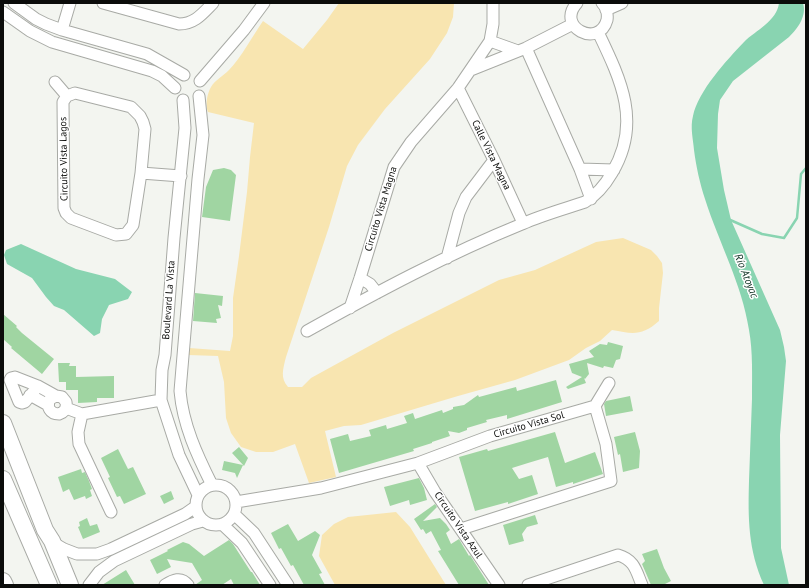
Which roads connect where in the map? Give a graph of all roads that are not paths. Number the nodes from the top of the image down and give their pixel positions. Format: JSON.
{"nodes":[{"id":1,"x":14,"y":3,"type":"edge"},
{"id":2,"x":70,"y":3,"type":"edge"},
{"id":3,"x":103,"y":3,"type":"edge"},
{"id":4,"x":213,"y":3,"type":"edge"},
{"id":5,"x":264,"y":3,"type":"edge"},
{"id":6,"x":493,"y":3,"type":"edge"},
{"id":7,"x":576,"y":3,"type":"edge"},
{"id":8,"x":622,"y":3,"type":"edge"},
{"id":9,"x":604,"y":7,"type":"edge"},
{"id":10,"x":3,"y":12,"type":"edge"},
{"id":11,"x":573,"y":24,"type":"junction"},
{"id":12,"x":62,"y":30,"type":"junction"},
{"id":13,"x":598,"y":32,"type":"junction"},
{"id":14,"x":490,"y":41,"type":"junction"},
{"id":15,"x":522,"y":49,"type":"junction"},
{"id":16,"x":471,"y":70,"type":"junction"},
{"id":17,"x":184,"y":75,"type":"junction"},
{"id":18,"x":200,"y":81,"type":"junction"},
{"id":19,"x":55,"y":82,"type":"dead end"},
{"id":20,"x":175,"y":88,"type":"junction"},
{"id":21,"x":458,"y":88,"type":"junction"},
{"id":22,"x":68,"y":96,"type":"junction"},
{"id":23,"x":199,"y":96,"type":"junction"},
{"id":24,"x":183,"y":100,"type":"junction"},
{"id":25,"x":494,"y":160,"type":"junction"},
{"id":26,"x":580,"y":169,"type":"junction"},
{"id":27,"x":614,"y":170,"type":"junction"},
{"id":28,"x":142,"y":173,"type":"junction"},
{"id":29,"x":181,"y":176,"type":"junction"},
{"id":30,"x":591,"y":199,"type":"junction"},
{"id":31,"x":523,"y":223,"type":"junction"},
{"id":32,"x":446,"y":258,"type":"junction"},
{"id":33,"x":360,"y":278,"type":"junction"},
{"id":34,"x":377,"y":293,"type":"junction"},
{"id":35,"x":350,"y":308,"type":"junction"},
{"id":36,"x":168,"y":319,"type":"junction"},
{"id":37,"x":185,"y":321,"type":"junction"},
{"id":38,"x":307,"y":331,"type":"dead end"},
{"id":39,"x":609,"y":383,"type":"dead end"},
{"id":40,"x":38,"y":386,"type":"junction"},
{"id":41,"x":30,"y":395,"type":"junction"},
{"id":42,"x":56,"y":396,"type":"junction"},
{"id":43,"x":161,"y":400,"type":"junction"},
{"id":44,"x":48,"y":405,"type":"junction"},
{"id":45,"x":595,"y":406,"type":"junction"},
{"id":46,"x":66,"y":408,"type":"junction"},
{"id":47,"x":82,"y":414,"type":"junction"},
{"id":48,"x":3,"y":423,"type":"edge"},
{"id":49,"x":418,"y":464,"type":"junction"},
{"id":50,"x":3,"y":469,"type":"edge"},
{"id":51,"x":3,"y":479,"type":"edge"},
{"id":52,"x":212,"y":485,"type":"junction"},
{"id":53,"x":198,"y":495,"type":"junction"},
{"id":54,"x":195,"y":507,"type":"junction"},
{"id":55,"x":235,"y":508,"type":"junction"},
{"id":56,"x":111,"y":512,"type":"dead end"},
{"id":57,"x":203,"y":521,"type":"junction"},
{"id":58,"x":222,"y":524,"type":"junction"},
{"id":59,"x":461,"y":529,"type":"junction"},
{"id":60,"x":49,"y":536,"type":"junction"},
{"id":61,"x":119,"y":551,"type":"junction"},
{"id":62,"x":83,"y":554,"type":"junction"},
{"id":63,"x":3,"y":581,"type":"edge"},
{"id":64,"x":91,"y":582,"type":"edge"},
{"id":65,"x":5,"y":585,"type":"edge"},
{"id":66,"x":49,"y":585,"type":"edge"},
{"id":67,"x":70,"y":585,"type":"edge"},
{"id":68,"x":165,"y":585,"type":"edge"},
{"id":69,"x":188,"y":585,"type":"edge"},
{"id":70,"x":270,"y":585,"type":"edge"},
{"id":71,"x":288,"y":585,"type":"edge"},
{"id":72,"x":500,"y":585,"type":"edge"},
{"id":73,"x":528,"y":585,"type":"edge"},
{"id":74,"x":642,"y":585,"type":"edge"}],
"edges":[{"from":1,"to":12,"type":"street"},
{"from":2,"to":12,"type":"street"},
{"from":3,"to":4,"type":"street"},
{"from":5,"to":18,"type":"street"},
{"from":6,"to":14,"type":"street","name":"Circuito Vista Magna"},
{"from":7,"to":11,"type":"street"},
{"from":8,"to":9,"type":"street"},
{"from":9,"to":13,"type":"street"},
{"from":10,"to":20,"type":"street"},
{"from":11,"to":13,"type":"street"},
{"from":11,"to":15,"type":"street"},
{"from":12,"to":17,"type":"street"},
{"from":13,"to":27,"type":"street"},
{"from":14,"to":15,"type":"street"},
{"from":14,"to":16,"type":"street","name":"Circuito Vista Magna"},
{"from":15,"to":16,"type":"street"},
{"from":15,"to":26,"type":"street"},
{"from":16,"to":21,"type":"street","name":"Circuito Vista Magna"},
{"from":17,"to":18,"type":"street"},
{"from":17,"to":20,"type":"street"},
{"from":18,"to":23,"type":"street"},
{"from":19,"to":22,"type":"street"},
{"from":20,"to":24,"type":"street"},
{"from":21,"to":25,"type":"street","name":"Calle Vista Magna"},
{"from":21,"to":33,"type":"street","name":"Circuito Vista Magna"},
{"from":22,"to":28,"type":"street","name":"Circuito Vista Lagos"},
{"from":22,"to":28,"type":"street","name":"Circuito Vista Lagos"},
{"from":23,"to":24,"type":"street"},
{"from":23,"to":37,"type":"street","name":"Boulevard La Vista"},
{"from":24,"to":29,"type":"street","name":"Boulevard La Vista"},
{"from":25,"to":31,"type":"street","name":"Calle Vista Magna"},
{"from":25,"to":32,"type":"street"},
{"from":26,"to":27,"type":"street"},
{"from":26,"to":30,"type":"street"},
{"from":27,"to":30,"type":"street"},
{"from":28,"to":29,"type":"street"},
{"from":29,"to":36,"type":"street","name":"Boulevard La Vista"},
{"from":30,"to":31,"type":"street"},
{"from":31,"to":32,"type":"street"},
{"from":32,"to":34,"type":"street"},
{"from":33,"to":34,"type":"street"},
{"from":33,"to":35,"type":"street","name":"Circuito Vista Magna"},
{"from":34,"to":35,"type":"street"},
{"from":35,"to":38,"type":"street"},
{"from":36,"to":37,"type":"street"},
{"from":36,"to":43,"type":"street","name":"Boulevard La Vista"},
{"from":37,"to":52,"type":"street","name":"Boulevard La Vista"},
{"from":39,"to":45,"type":"street"},
{"from":40,"to":41,"type":"street"},
{"from":40,"to":41,"type":"street"},
{"from":40,"to":42,"type":"street"},
{"from":41,"to":44,"type":"street"},
{"from":42,"to":44,"type":"street"},
{"from":42,"to":46,"type":"street"},
{"from":43,"to":47,"type":"street"},
{"from":43,"to":53,"type":"street","name":"Boulevard La Vista"},
{"from":44,"to":46,"type":"street"},
{"from":45,"to":49,"type":"street","name":"Circuito Vista Sol"},
{"from":45,"to":59,"type":"street"},
{"from":46,"to":47,"type":"street"},
{"from":47,"to":56,"type":"street"},
{"from":48,"to":60,"type":"highway"},
{"from":49,"to":55,"type":"street","name":"Circuito Vista Sol"},
{"from":49,"to":59,"type":"street","name":"Circuito Vista Azul"},
{"from":50,"to":60,"type":"highway"},
{"from":51,"to":66,"type":"highway"},
{"from":52,"to":53,"type":"street"},
{"from":52,"to":55,"type":"street"},
{"from":53,"to":54,"type":"street"},
{"from":54,"to":57,"type":"street"},
{"from":54,"to":61,"type":"street"},
{"from":55,"to":58,"type":"street"},
{"from":55,"to":71,"type":"street"},
{"from":57,"to":58,"type":"street"},
{"from":57,"to":61,"type":"street"},
{"from":58,"to":70,"type":"street"},
{"from":59,"to":72,"type":"street","name":"Circuito Vista Azul"},
{"from":60,"to":62,"type":"street"},
{"from":60,"to":67,"type":"highway"},
{"from":61,"to":62,"type":"street"},
{"from":61,"to":64,"type":"street"},
{"from":62,"to":64,"type":"street"},
{"from":63,"to":65,"type":"highway"},
{"from":68,"to":69,"type":"street"},
{"from":73,"to":74,"type":"street"}]}
